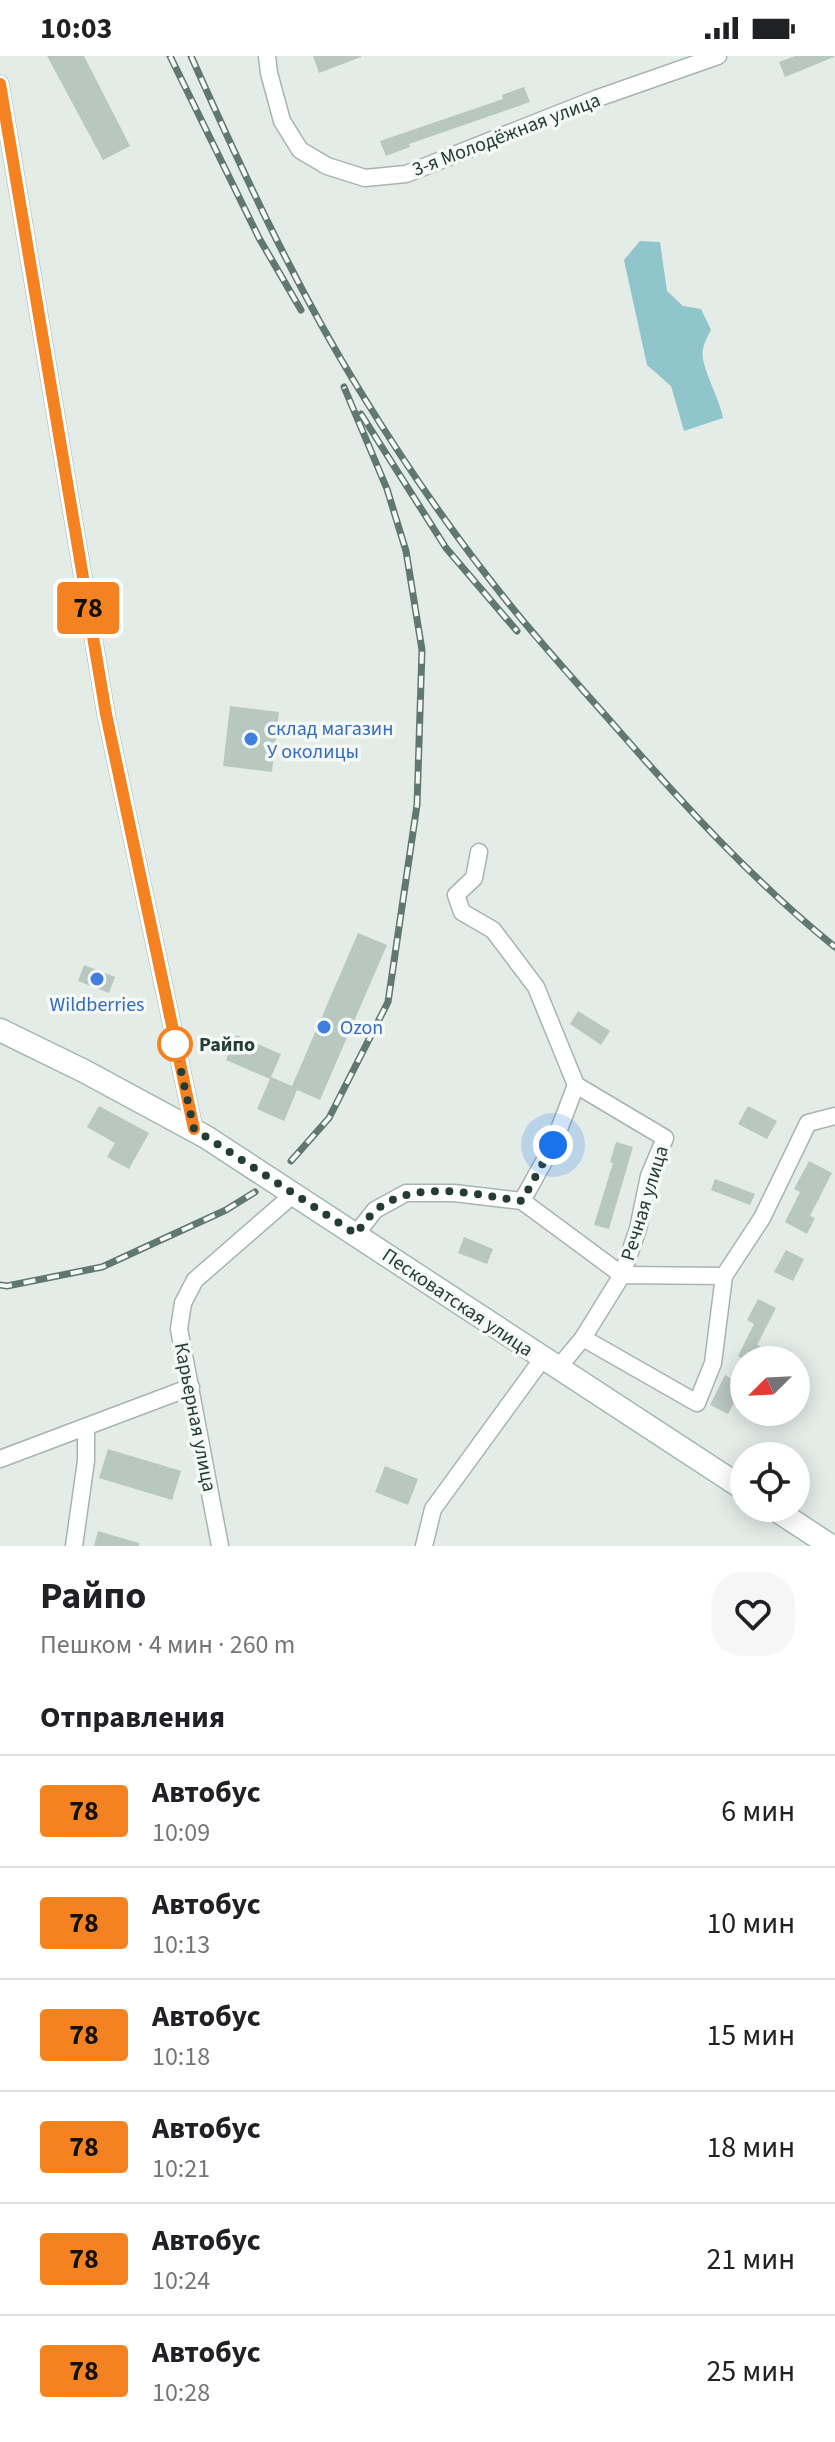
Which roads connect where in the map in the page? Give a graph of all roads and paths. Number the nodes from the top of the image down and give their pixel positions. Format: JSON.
{"nodes":[{"id":1,"x":267,"y":56,"type":"edge"},
{"id":2,"x":718,"y":56,"type":"edge"},
{"id":3,"x":0,"y":84,"type":"edge"},
{"id":4,"x":479,"y":852,"type":"dead end"},
{"id":5,"x":0,"y":1030,"type":"edge"},
{"id":6,"x":576,"y":1085,"type":"junction"},
{"id":7,"x":835,"y":1116,"type":"edge"},
{"id":8,"x":194,"y":1129,"type":"junction"},
{"id":9,"x":295,"y":1193,"type":"junction"},
{"id":10,"x":522,"y":1201,"type":"junction"},
{"id":11,"x":356,"y":1234,"type":"junction"},
{"id":12,"x":622,"y":1275,"type":"junction"},
{"id":13,"x":724,"y":1276,"type":"junction"},
{"id":14,"x":583,"y":1338,"type":"junction"},
{"id":15,"x":551,"y":1363,"type":"junction"},
{"id":16,"x":191,"y":1387,"type":"junction"},
{"id":17,"x":86,"y":1427,"type":"junction"},
{"id":18,"x":0,"y":1459,"type":"edge"},
{"id":19,"x":730,"y":1480,"type":"edge"},
{"id":20,"x":794,"y":1522,"type":"edge"},
{"id":21,"x":74,"y":1546,"type":"edge"},
{"id":22,"x":220,"y":1546,"type":"edge"},
{"id":23,"x":424,"y":1546,"type":"edge"},
{"id":24,"x":831,"y":1546,"type":"edge"}],
"edges":[{"from":1,"to":2,"type":"street","name":"3-я Молодёжная улица"},
{"from":3,"to":8,"type":"street"},
{"from":4,"to":6,"type":"street"},
{"from":5,"to":8,"type":"main road","name":"Песковатская улица"},
{"from":6,"to":10,"type":"street"},
{"from":6,"to":12,"type":"street","name":"Речная улица"},
{"from":7,"to":13,"type":"street"},
{"from":8,"to":9,"type":"main road","name":"Песковатская улица"},
{"from":9,"to":11,"type":"main road","name":"Песковатская улица"},
{"from":9,"to":16,"type":"street","name":"Карьерная улица"},
{"from":10,"to":11,"type":"street","name":"Речная улица"},
{"from":10,"to":12,"type":"street","name":"Речная улица"},
{"from":11,"to":15,"type":"main road","name":"Песковатская улица"},
{"from":12,"to":13,"type":"street","name":"Речная улица"},
{"from":12,"to":14,"type":"street","name":"Речная улица"},
{"from":13,"to":14,"type":"street"},
{"from":14,"to":15,"type":"street","name":"Речная улица"},
{"from":15,"to":19,"type":"main road","name":"Песковатская улица"},
{"from":15,"to":23,"type":"street"},
{"from":16,"to":17,"type":"street"},
{"from":16,"to":22,"type":"street","name":"Карьерная улица"},
{"from":17,"to":18,"type":"street"},
{"from":17,"to":21,"type":"street"},
{"from":20,"to":24,"type":"main road"}]}
